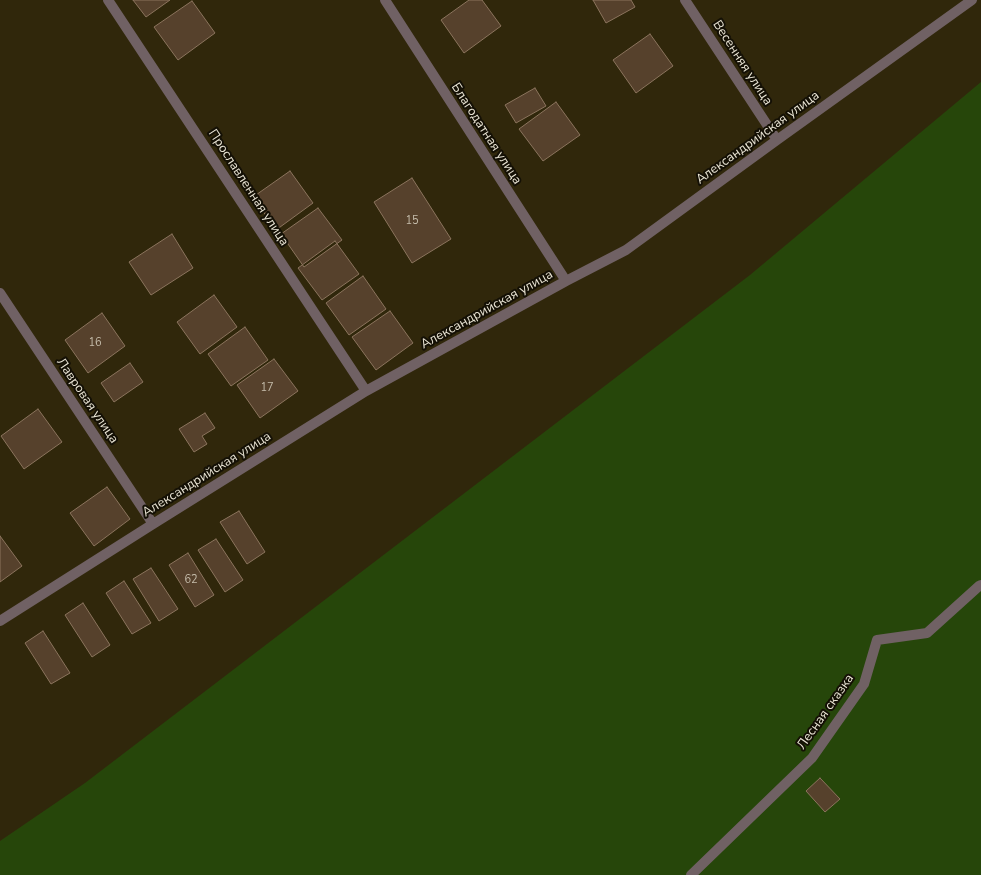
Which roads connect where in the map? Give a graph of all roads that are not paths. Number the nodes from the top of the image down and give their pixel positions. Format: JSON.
{"nodes":[{"id":1,"x":108,"y":0,"type":"edge"},
{"id":2,"x":384,"y":0,"type":"edge"},
{"id":3,"x":685,"y":0,"type":"edge"},
{"id":4,"x":972,"y":0,"type":"edge"},
{"id":5,"x":777,"y":140,"type":"junction"},
{"id":6,"x":566,"y":281,"type":"junction"},
{"id":7,"x":0,"y":293,"type":"edge"},
{"id":8,"x":366,"y":391,"type":"junction"},
{"id":9,"x":153,"y":524,"type":"junction"},
{"id":10,"x":981,"y":585,"type":"edge"},
{"id":11,"x":0,"y":621,"type":"edge"},
{"id":12,"x":691,"y":875,"type":"edge"}],
"edges":[{"from":1,"to":8,"type":"street","name":"Прославленная улица"},
{"from":2,"to":6,"type":"street","name":"Благодатная улица"},
{"from":3,"to":5,"type":"street","name":"Весенняя улица"},
{"from":4,"to":5,"type":"street","name":"Александрийская улица"},
{"from":5,"to":6,"type":"street","name":"Александрийская улица"},
{"from":6,"to":8,"type":"street","name":"Александрийская улица"},
{"from":7,"to":9,"type":"street","name":"Лавровая улица"},
{"from":8,"to":9,"type":"street","name":"Александрийская улица"},
{"from":9,"to":11,"type":"street","name":"Александрийская улица"},
{"from":10,"to":12,"type":"street","name":"Лесная сказка"}]}
